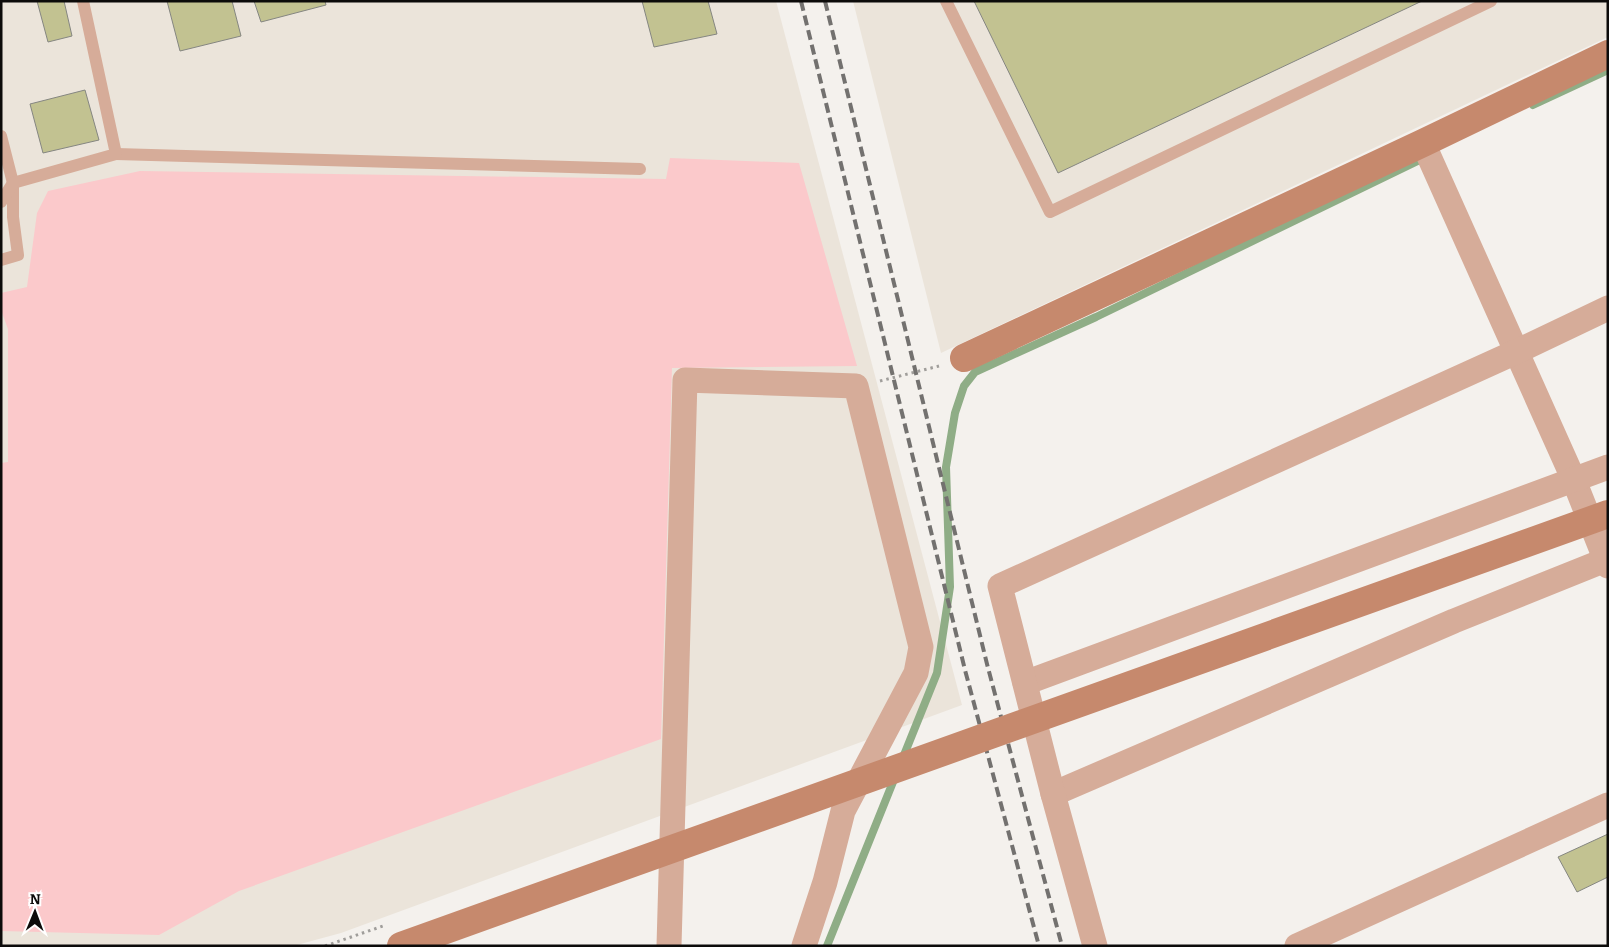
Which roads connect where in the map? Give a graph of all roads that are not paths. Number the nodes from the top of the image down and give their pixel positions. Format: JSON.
{"nodes":[{"id":1,"x":83,"y":1,"type":"edge"},
{"id":2,"x":946,"y":1,"type":"edge"},
{"id":3,"x":1491,"y":1,"type":"edge"},
{"id":4,"x":1608,"y":54,"type":"edge"},
{"id":5,"x":1,"y":136,"type":"edge"},
{"id":6,"x":1423,"y":143,"type":"junction"},
{"id":7,"x":116,"y":154,"type":"junction"},
{"id":8,"x":640,"y":169,"type":"dead end"},
{"id":9,"x":14,"y":184,"type":"junction"},
{"id":10,"x":1,"y":202,"type":"edge"},
{"id":11,"x":1,"y":260,"type":"edge"},
{"id":12,"x":1608,"y":308,"type":"edge"},
{"id":13,"x":1518,"y":351,"type":"junction"},
{"id":14,"x":964,"y":358,"type":"road end"},
{"id":15,"x":1608,"y":467,"type":"edge"},
{"id":16,"x":1573,"y":478,"type":"junction"},
{"id":17,"x":1608,"y":514,"type":"edge"},
{"id":18,"x":1607,"y":562,"type":"edge"},
{"id":19,"x":1025,"y":683,"type":"junction"},
{"id":20,"x":1054,"y":794,"type":"junction"},
{"id":21,"x":1608,"y":806,"type":"edge"},
{"id":22,"x":401,"y":946,"type":"edge"},
{"id":23,"x":669,"y":946,"type":"edge"},
{"id":24,"x":804,"y":946,"type":"edge"},
{"id":25,"x":1094,"y":946,"type":"edge"},
{"id":26,"x":1297,"y":946,"type":"edge"}],
"edges":[{"from":1,"to":7,"type":"lane"},
{"from":2,"to":3,"type":"lane"},
{"from":4,"to":6,"type":"street"},
{"from":5,"to":9,"type":"lane"},
{"from":6,"to":13,"type":"street"},
{"from":6,"to":14,"type":"street"},
{"from":7,"to":8,"type":"lane"},
{"from":7,"to":9,"type":"lane"},
{"from":9,"to":10,"type":"lane"},
{"from":9,"to":11,"type":"lane"},
{"from":12,"to":13,"type":"street"},
{"from":13,"to":16,"type":"street"},
{"from":13,"to":19,"type":"street"},
{"from":15,"to":16,"type":"street"},
{"from":16,"to":18,"type":"street"},
{"from":16,"to":19,"type":"street"},
{"from":17,"to":22,"type":"street","bridge":true},
{"from":18,"to":20,"type":"street"},
{"from":19,"to":20,"type":"street"},
{"from":20,"to":25,"type":"street"},
{"from":21,"to":26,"type":"street"},
{"from":23,"to":24,"type":"street"}]}
